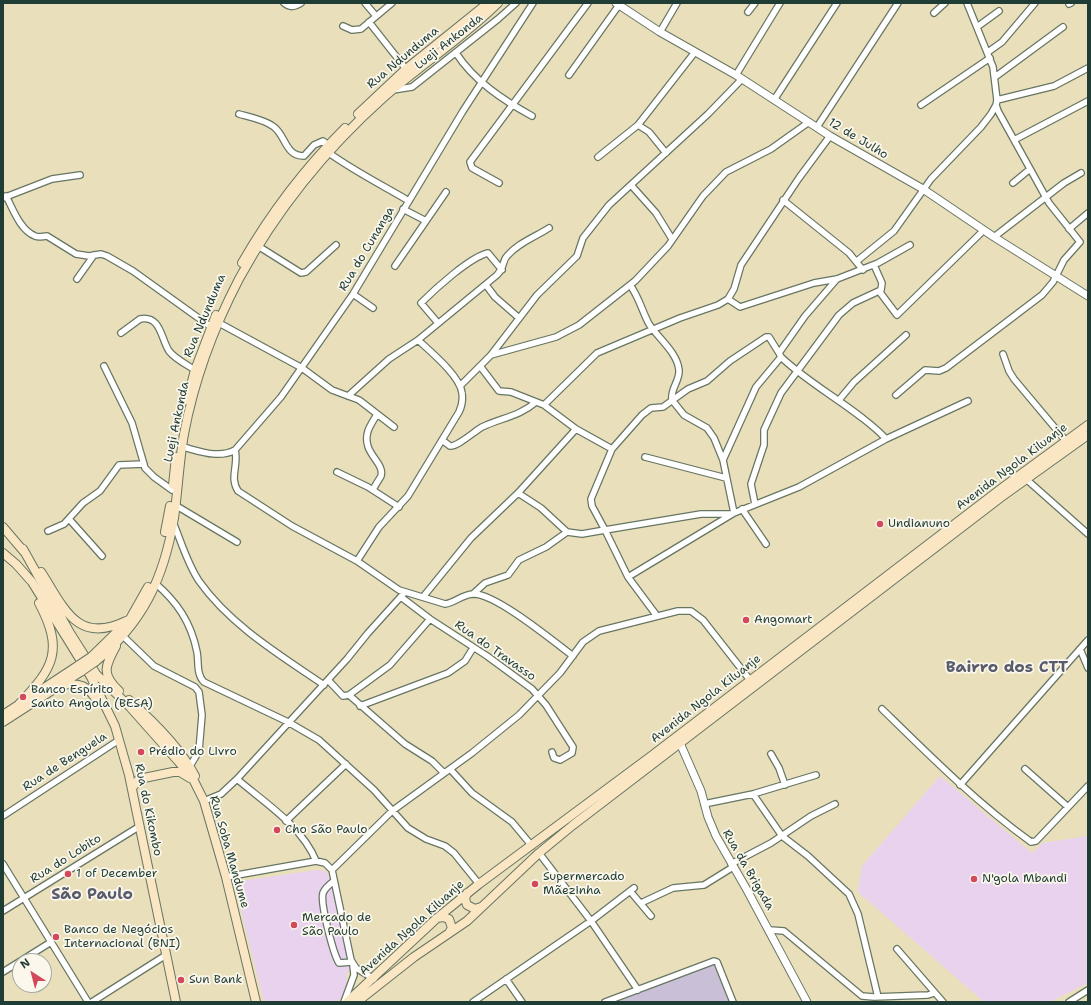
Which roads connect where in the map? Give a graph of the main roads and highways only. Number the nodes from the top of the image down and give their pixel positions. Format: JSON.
{"nodes":[{"id":1,"x":488,"y":3,"type":"edge"},
{"id":2,"x":498,"y":3,"type":"edge"},
{"id":3,"x":328,"y":149,"type":"junction"},
{"id":4,"x":215,"y":325,"type":"junction"},
{"id":5,"x":1088,"y":425,"type":"edge"},
{"id":6,"x":1088,"y":435,"type":"edge"},
{"id":7,"x":3,"y":527,"type":"edge"},
{"id":8,"x":23,"y":549,"type":"junction"},
{"id":9,"x":3,"y":553,"type":"edge"},
{"id":10,"x":3,"y":559,"type":"edge"},
{"id":11,"x":133,"y":621,"type":"junction"},
{"id":12,"x":121,"y":638,"type":"junction"},
{"id":13,"x":93,"y":659,"type":"junction"},
{"id":14,"x":81,"y":668,"type":"junction"},
{"id":15,"x":60,"y":685,"type":"junction"},
{"id":16,"x":19,"y":704,"type":"junction"},
{"id":17,"x":3,"y":715,"type":"edge"},
{"id":18,"x":3,"y":722,"type":"edge"},
{"id":19,"x":119,"y":740,"type":"junction"},
{"id":20,"x":179,"y":757,"type":"junction"},
{"id":21,"x":128,"y":772,"type":"junction"},
{"id":22,"x":193,"y":779,"type":"junction"},
{"id":23,"x":132,"y":788,"type":"junction"},
{"id":24,"x":199,"y":792,"type":"junction"},
{"id":25,"x":468,"y":894,"type":"junction"},
{"id":26,"x":481,"y":907,"type":"junction"},
{"id":27,"x":437,"y":918,"type":"junction"},
{"id":28,"x":449,"y":933,"type":"junction"},
{"id":29,"x":176,"y":1002,"type":"edge"},
{"id":30,"x":256,"y":1002,"type":"edge"},
{"id":31,"x":346,"y":1002,"type":"edge"},
{"id":32,"x":357,"y":1002,"type":"edge"}],
"edges":[{"from":1,"to":3,"type":"main road","name":"Rua Ndunduma"},
{"from":2,"to":3,"type":"main road","name":"Lueji Ankonda"},
{"from":3,"to":4,"type":"main road","name":"Lueji Ankonda"},
{"from":3,"to":4,"type":"main road","name":"Rua Ndunduma"},
{"from":4,"to":11,"type":"main road","name":"Rua Ndunduma"},
{"from":4,"to":11,"type":"main road","name":"Lueji Ankonda"},
{"from":5,"to":25,"type":"main road","name":"Avenida Ngola Kiluanje"},
{"from":6,"to":26,"type":"main road","name":"Avenida Ngola Kiluanje"},
{"from":7,"to":8,"type":"main road"},
{"from":8,"to":11,"type":"main road"},
{"from":8,"to":20,"type":"main road","name":"Rua Soba Mandume"},
{"from":9,"to":19,"type":"main road","name":"Rua do Kikombo"},
{"from":10,"to":16,"type":"main road"},
{"from":11,"to":12,"type":"main road","name":"Rua Ndunduma"},
{"from":11,"to":13,"type":"main road","name":"Rua Ndunduma"},
{"from":12,"to":13,"type":"main road","name":"Rua Ndunduma"},
{"from":12,"to":20,"type":"main road"},
{"from":13,"to":14,"type":"main road","name":"Rua Ndunduma","bridge":true},
{"from":14,"to":15,"type":"main road","name":"Rua Ndunduma"},
{"from":14,"to":16,"type":"main road","name":"Rua Ndunduma"},
{"from":15,"to":18,"type":"main road","name":"Rua Ndunduma"},
{"from":15,"to":19,"type":"main road"},
{"from":16,"to":17,"type":"main road","name":"Rua Ndunduma"},
{"from":19,"to":21,"type":"main road","name":"Rua do Kikombo"},
{"from":20,"to":21,"type":"main road"},
{"from":20,"to":22,"type":"main road","name":"Rua Soba Mandume"},
{"from":20,"to":24,"type":"main road"},
{"from":21,"to":23,"type":"main road","name":"Rua do Kikombo"},
{"from":22,"to":23,"type":"main road"},
{"from":22,"to":24,"type":"main road","name":"Rua Soba Mandume"},
{"from":23,"to":29,"type":"main road","name":"Rua do Kikombo"},
{"from":24,"to":30,"type":"main road","name":"Rua Soba Mandume"},
{"from":25,"to":26,"type":"main road"},
{"from":25,"to":27,"type":"main road","name":"Avenida Ngola Kiluanje"},
{"from":26,"to":28,"type":"main road","name":"Avenida Ngola Kiluanje"},
{"from":27,"to":28,"type":"main road"},
{"from":27,"to":31,"type":"main road","name":"Avenida Ngola Kiluanje"},
{"from":28,"to":32,"type":"main road","name":"Avenida Ngola Kiluanje"}]}
